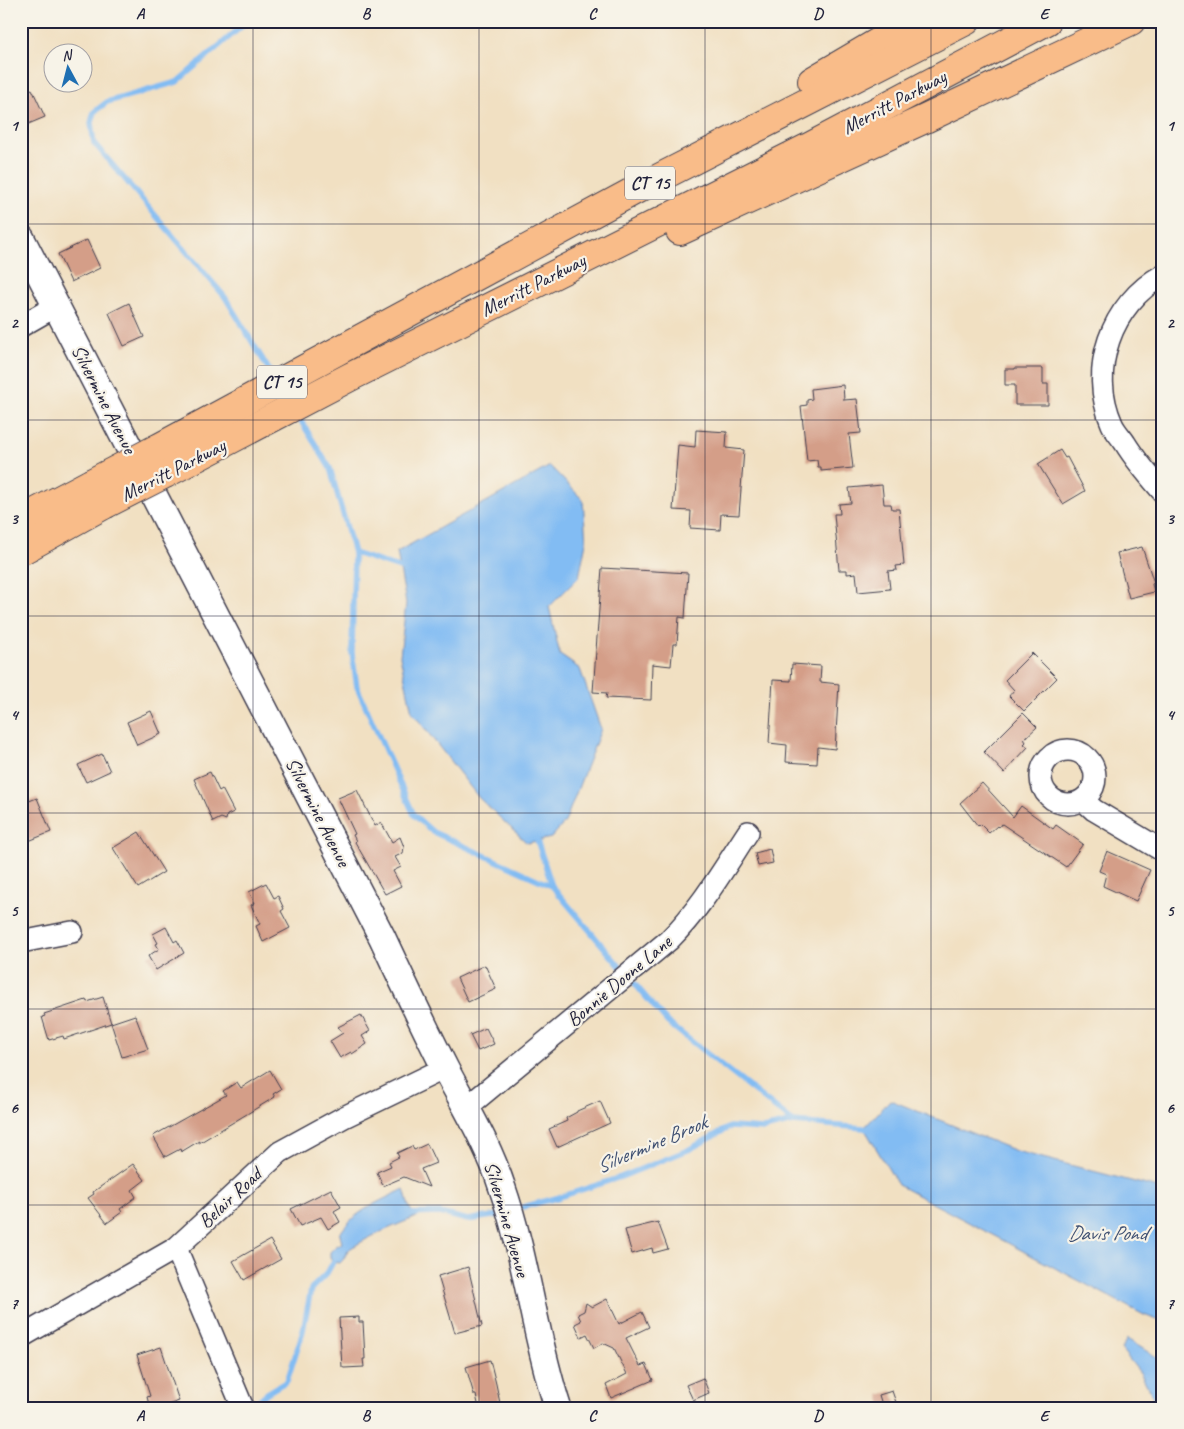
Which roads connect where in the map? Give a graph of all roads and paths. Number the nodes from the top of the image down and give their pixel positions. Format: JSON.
{"nodes":[{"id":1,"x":914,"y":21,"type":"edge"},
{"id":2,"x":966,"y":21,"type":"edge"},
{"id":3,"x":1046,"y":21,"type":"edge"},
{"id":4,"x":1130,"y":21,"type":"edge"},
{"id":5,"x":645,"y":185,"type":"junction"},
{"id":6,"x":21,"y":238,"type":"edge"},
{"id":7,"x":1163,"y":275,"type":"edge"},
{"id":8,"x":520,"y":292,"type":"junction"},
{"id":9,"x":56,"y":306,"type":"junction"},
{"id":10,"x":21,"y":326,"type":"edge"},
{"id":11,"x":162,"y":461,"type":"junction"},
{"id":12,"x":1163,"y":492,"type":"edge"},
{"id":13,"x":98,"y":494,"type":"junction"},
{"id":14,"x":21,"y":520,"type":"edge"},
{"id":15,"x":21,"y":551,"type":"edge"},
{"id":16,"x":1083,"y":800,"type":"dead end"},
{"id":17,"x":748,"y":832,"type":"dead end"},
{"id":18,"x":1163,"y":851,"type":"edge"},
{"id":19,"x":72,"y":932,"type":"dead end"},
{"id":20,"x":21,"y":942,"type":"edge"},
{"id":21,"x":445,"y":1068,"type":"junction"},
{"id":22,"x":466,"y":1108,"type":"junction"},
{"id":23,"x":176,"y":1248,"type":"junction"},
{"id":24,"x":21,"y":1338,"type":"edge"},
{"id":25,"x":243,"y":1408,"type":"edge"},
{"id":26,"x":558,"y":1408,"type":"edge"}],
"edges":[{"from":1,"to":5,"type":"highway"},
{"from":2,"to":5,"type":"highway","name":"Merritt Parkway","number":"CT 15"},
{"from":3,"to":8,"type":"highway","name":"Merritt Parkway","number":"CT 15"},
{"from":4,"to":8,"type":"highway"},
{"from":5,"to":11,"type":"highway","name":"Merritt Parkway","number":"CT 15"},
{"from":6,"to":9,"type":"street","name":"Silvermine Avenue"},
{"from":7,"to":12,"type":"street"},
{"from":8,"to":11,"type":"highway","name":"Merritt Parkway","number":"CT 15"},
{"from":9,"to":10,"type":"street"},
{"from":9,"to":21,"type":"street","name":"Silvermine Avenue"},
{"from":11,"to":13,"type":"highway","name":"Merritt Parkway","number":"CT 15","bridge":true},
{"from":13,"to":14,"type":"highway","name":"Merritt Parkway","number":"CT 15"},
{"from":13,"to":15,"type":"highway","name":"Merritt Parkway","number":"CT 15"},
{"from":16,"to":18,"type":"street"},
{"from":17,"to":22,"type":"street","name":"Bonnie Doone Lane"},
{"from":19,"to":20,"type":"street"},
{"from":21,"to":22,"type":"street","name":"Silvermine Avenue"},
{"from":21,"to":23,"type":"street","name":"Belair Road"},
{"from":22,"to":26,"type":"street","name":"Silvermine Avenue"},
{"from":23,"to":24,"type":"street","name":"Belair Road"},
{"from":23,"to":25,"type":"street"}]}
